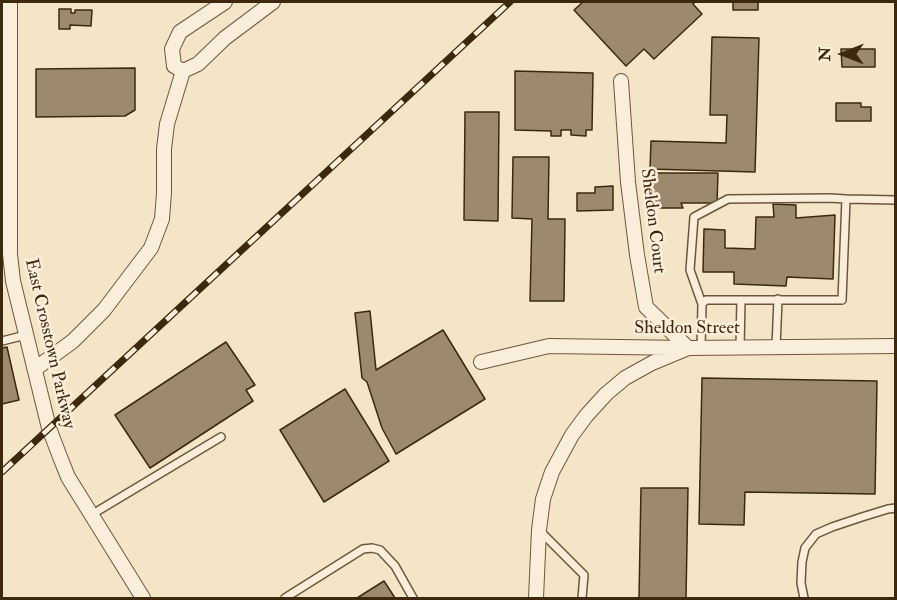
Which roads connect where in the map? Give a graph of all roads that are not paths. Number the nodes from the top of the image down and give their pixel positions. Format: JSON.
{"nodes":[{"id":1,"x":10,"y":2,"type":"edge"},
{"id":2,"x":225,"y":2,"type":"edge"},
{"id":3,"x":273,"y":2,"type":"edge"},
{"id":4,"x":183,"y":70,"type":"junction"},
{"id":5,"x":621,"y":81,"type":"dead end"},
{"id":6,"x":846,"y":199,"type":"junction"},
{"id":7,"x":896,"y":200,"type":"edge"},
{"id":8,"x":6,"y":215,"type":"edge"},
{"id":9,"x":777,"y":299,"type":"junction"},
{"id":10,"x":741,"y":300,"type":"junction"},
{"id":11,"x":702,"y":304,"type":"junction"},
{"id":12,"x":26,"y":335,"type":"junction"},
{"id":13,"x":2,"y":341,"type":"edge"},
{"id":14,"x":896,"y":346,"type":"edge"},
{"id":15,"x":776,"y":347,"type":"junction"},
{"id":16,"x":695,"y":348,"type":"junction"},
{"id":17,"x":740,"y":348,"type":"junction"},
{"id":18,"x":481,"y":362,"type":"dead end"},
{"id":19,"x":35,"y":369,"type":"junction"},
{"id":20,"x":221,"y":437,"type":"dead end"},
{"id":21,"x":896,"y":508,"type":"edge"},
{"id":22,"x":92,"y":515,"type":"junction"},
{"id":23,"x":539,"y":530,"type":"junction"},
{"id":24,"x":143,"y":598,"type":"edge"},
{"id":25,"x":285,"y":598,"type":"edge"},
{"id":26,"x":413,"y":598,"type":"edge"},
{"id":27,"x":536,"y":598,"type":"edge"},
{"id":28,"x":582,"y":598,"type":"edge"},
{"id":29,"x":804,"y":598,"type":"edge"}],
"edges":[{"from":1,"to":8,"type":"street","name":"East Crosstown Parkway"},
{"from":2,"to":4,"type":"street"},
{"from":3,"to":4,"type":"street"},
{"from":4,"to":19,"type":"street"},
{"from":5,"to":16,"type":"street","name":"Sheldon Court"},
{"from":6,"to":7,"type":"lane"},
{"from":6,"to":9,"type":"lane"},
{"from":6,"to":11,"type":"lane"},
{"from":8,"to":12,"type":"street","name":"East Crosstown Parkway"},
{"from":9,"to":10,"type":"lane"},
{"from":9,"to":15,"type":"lane"},
{"from":10,"to":11,"type":"lane"},
{"from":10,"to":17,"type":"lane"},
{"from":11,"to":16,"type":"lane"},
{"from":12,"to":13,"type":"lane"},
{"from":12,"to":19,"type":"street","name":"East Crosstown Parkway"},
{"from":14,"to":15,"type":"street","name":"Sheldon Street"},
{"from":15,"to":17,"type":"street","name":"Sheldon Street"},
{"from":16,"to":17,"type":"street","name":"Sheldon Street"},
{"from":16,"to":18,"type":"street","name":"Sheldon Street"},
{"from":16,"to":23,"type":"street"},
{"from":19,"to":22,"type":"street","name":"East Crosstown Parkway"},
{"from":20,"to":22,"type":"lane"},
{"from":21,"to":29,"type":"lane"},
{"from":22,"to":24,"type":"street","name":"East Crosstown Parkway"},
{"from":23,"to":27,"type":"street"},
{"from":23,"to":28,"type":"lane"},
{"from":25,"to":26,"type":"lane"}]}
